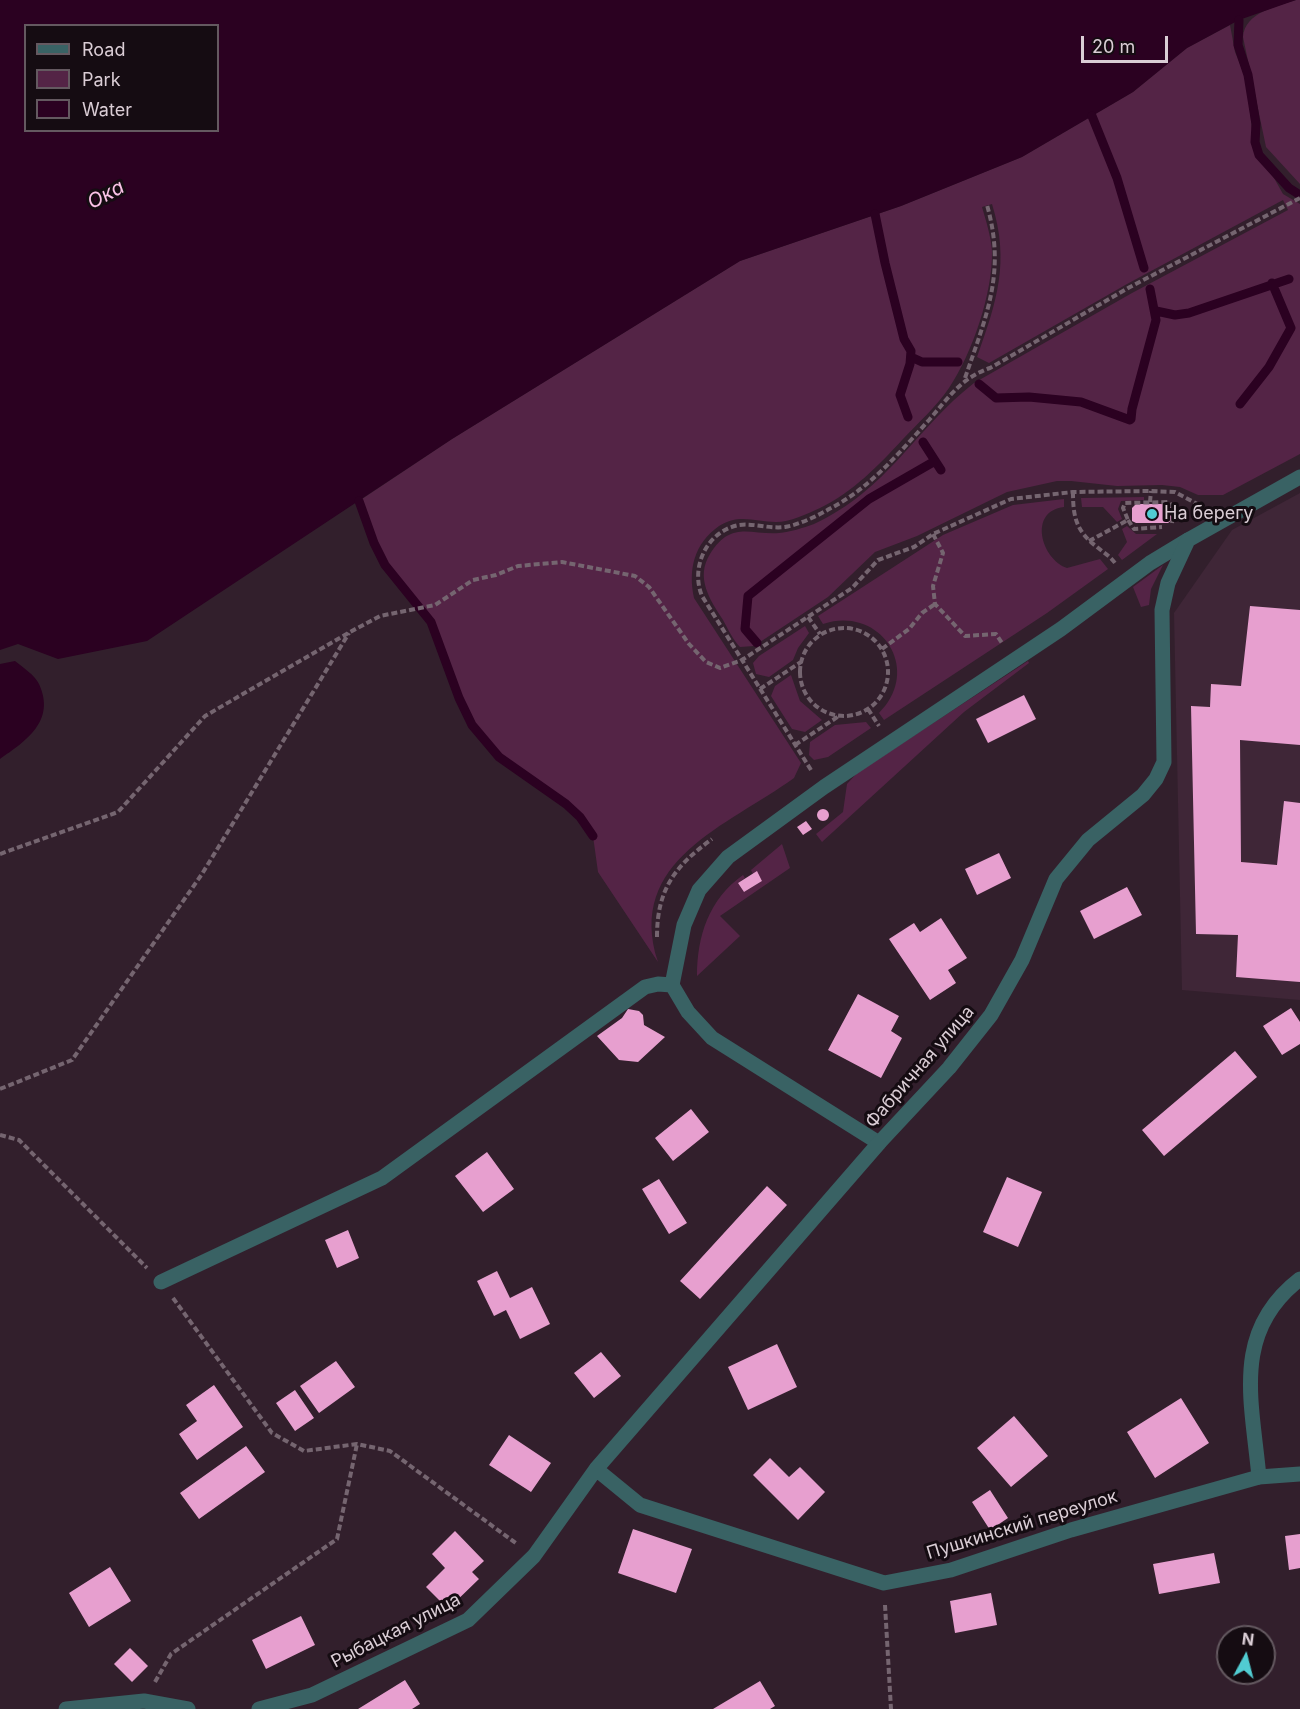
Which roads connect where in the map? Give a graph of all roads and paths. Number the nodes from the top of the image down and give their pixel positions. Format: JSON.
{"nodes":[{"id":1,"x":1300,"y":198,"type":"edge"},
{"id":2,"x":987,"y":205,"type":"dead end"},
{"id":3,"x":965,"y":378,"type":"junction"},
{"id":4,"x":1300,"y":477,"type":"edge"},
{"id":5,"x":1151,"y":491,"type":"junction"},
{"id":6,"x":1073,"y":492,"type":"junction"},
{"id":7,"x":1150,"y":502,"type":"junction"},
{"id":8,"x":1206,"y":511,"type":"dead end"},
{"id":9,"x":1128,"y":520,"type":"junction"},
{"id":10,"x":933,"y":534,"type":"junction"},
{"id":11,"x":1188,"y":540,"type":"junction"},
{"id":12,"x":1089,"y":541,"type":"junction"},
{"id":13,"x":1119,"y":569,"type":"dead end"},
{"id":14,"x":935,"y":604,"type":"junction"},
{"id":15,"x":808,"y":617,"type":"junction"},
{"id":16,"x":350,"y":632,"type":"junction"},
{"id":17,"x":820,"y":634,"type":"junction"},
{"id":18,"x":1005,"y":648,"type":"dead end"},
{"id":19,"x":882,"y":649,"type":"junction"},
{"id":20,"x":742,"y":660,"type":"junction"},
{"id":21,"x":802,"y":662,"type":"junction"},
{"id":22,"x":760,"y":689,"type":"junction"},
{"id":23,"x":868,"y":709,"type":"junction"},
{"id":24,"x":840,"y":715,"type":"junction"},
{"id":25,"x":881,"y":729,"type":"dead end"},
{"id":26,"x":795,"y":745,"type":"junction"},
{"id":27,"x":813,"y":773,"type":"dead end"},
{"id":28,"x":0,"y":854,"type":"edge"},
{"id":29,"x":672,"y":985,"type":"junction"},
{"id":30,"x":0,"y":1089,"type":"edge"},
{"id":31,"x":0,"y":1135,"type":"edge"},
{"id":32,"x":879,"y":1143,"type":"junction"},
{"id":33,"x":1300,"y":1279,"type":"edge"},
{"id":34,"x":161,"y":1282,"type":"junction"},
{"id":35,"x":357,"y":1444,"type":"junction"},
{"id":36,"x":596,"y":1469,"type":"junction"},
{"id":37,"x":1300,"y":1474,"type":"edge"},
{"id":38,"x":1259,"y":1477,"type":"junction"},
{"id":39,"x":534,"y":1556,"type":"junction"},
{"id":40,"x":885,"y":1606,"type":"dead end"},
{"id":41,"x":144,"y":1701,"type":"junction"},
{"id":42,"x":66,"y":1709,"type":"edge"},
{"id":43,"x":128,"y":1709,"type":"edge"},
{"id":44,"x":188,"y":1709,"type":"edge"},
{"id":45,"x":259,"y":1709,"type":"edge"},
{"id":46,"x":891,"y":1709,"type":"edge"}],
"edges":[{"from":1,"to":3,"type":"path"},
{"from":2,"to":3,"type":"path"},
{"from":3,"to":20,"type":"path"},
{"from":4,"to":11,"type":"street"},
{"from":5,"to":6,"type":"path"},
{"from":5,"to":7,"type":"path"},
{"from":5,"to":8,"type":"path"},
{"from":6,"to":10,"type":"path"},
{"from":6,"to":12,"type":"path"},
{"from":7,"to":9,"type":"path"},
{"from":7,"to":9,"type":"path"},
{"from":9,"to":12,"type":"path"},
{"from":10,"to":14,"type":"path"},
{"from":10,"to":15,"type":"path"},
{"from":11,"to":29,"type":"street"},
{"from":11,"to":32,"type":"street","name":"Фабричная улица"},
{"from":12,"to":13,"type":"path"},
{"from":14,"to":18,"type":"path"},
{"from":14,"to":19,"type":"path"},
{"from":15,"to":17,"type":"path"},
{"from":15,"to":20,"type":"path"},
{"from":16,"to":20,"type":"path"},
{"from":16,"to":28,"type":"path"},
{"from":16,"to":30,"type":"path"},
{"from":17,"to":19,"type":"path"},
{"from":17,"to":21,"type":"path"},
{"from":19,"to":23,"type":"path"},
{"from":20,"to":22,"type":"path"},
{"from":21,"to":22,"type":"path"},
{"from":21,"to":24,"type":"path"},
{"from":22,"to":26,"type":"path"},
{"from":23,"to":24,"type":"path"},
{"from":23,"to":25,"type":"path"},
{"from":24,"to":26,"type":"path"},
{"from":26,"to":27,"type":"path"},
{"from":29,"to":32,"type":"street"},
{"from":29,"to":34,"type":"street"},
{"from":31,"to":34,"type":"path"},
{"from":32,"to":36,"type":"street","name":"Фабричная улица"},
{"from":33,"to":38,"type":"street"},
{"from":34,"to":35,"type":"path"},
{"from":35,"to":39,"type":"path"},
{"from":35,"to":41,"type":"path"},
{"from":36,"to":38,"type":"street","name":"Пушкинский переулок"},
{"from":36,"to":39,"type":"street","name":"Рыбацкая улица"},
{"from":37,"to":38,"type":"street","name":"Пушкинский переулок"},
{"from":39,"to":45,"type":"street","name":"Рыбацкая улица"},
{"from":40,"to":46,"type":"path"},
{"from":41,"to":42,"type":"street"},
{"from":41,"to":43,"type":"street"},
{"from":41,"to":44,"type":"street"}]}
